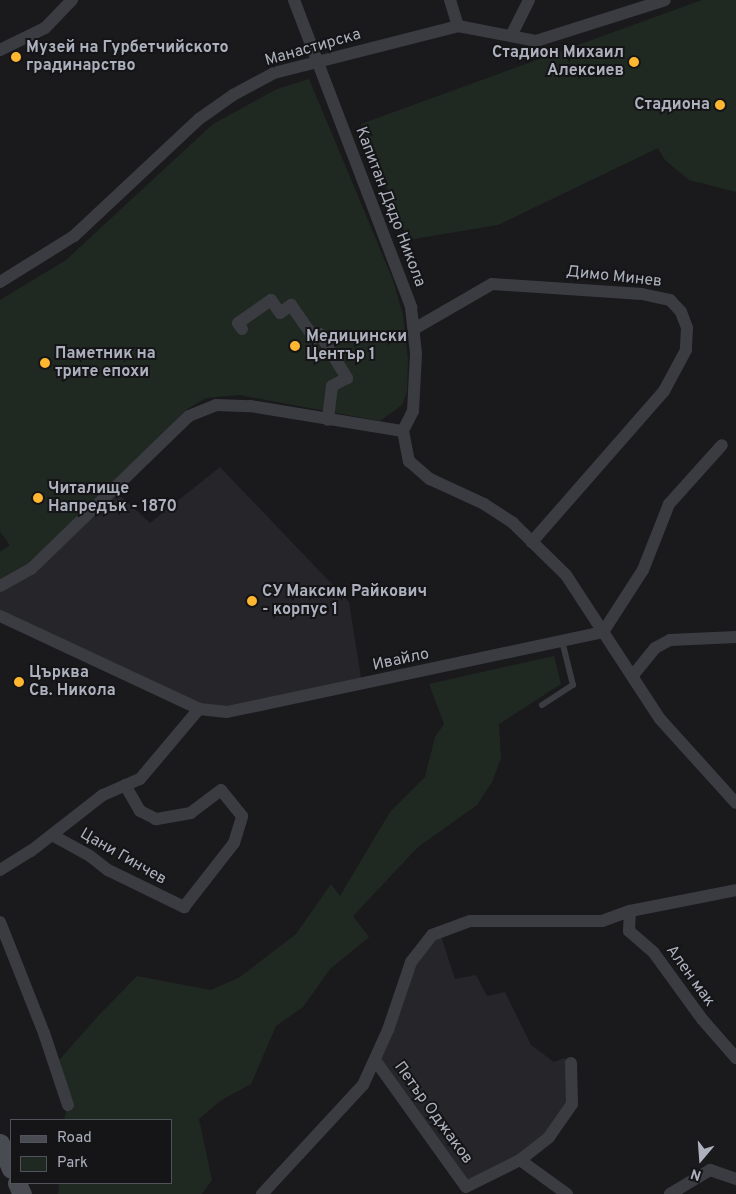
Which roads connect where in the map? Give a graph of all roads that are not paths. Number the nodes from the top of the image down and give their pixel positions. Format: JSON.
{"nodes":[{"id":1,"x":72,"y":0,"type":"edge"},
{"id":2,"x":294,"y":0,"type":"edge"},
{"id":3,"x":450,"y":0,"type":"edge"},
{"id":4,"x":529,"y":0,"type":"edge"},
{"id":5,"x":665,"y":0,"type":"edge"},
{"id":6,"x":458,"y":26,"type":"junction"},
{"id":7,"x":511,"y":36,"type":"junction"},
{"id":8,"x":0,"y":50,"type":"edge"},
{"id":9,"x":317,"y":61,"type":"junction"},
{"id":10,"x":0,"y":282,"type":"edge"},
{"id":11,"x":242,"y":329,"type":"dead end"},
{"id":12,"x":414,"y":329,"type":"junction"},
{"id":13,"x":328,"y":420,"type":"junction"},
{"id":14,"x":403,"y":431,"type":"junction"},
{"id":15,"x":722,"y":445,"type":"dead end"},
{"id":16,"x":532,"y":542,"type":"junction"},
{"id":17,"x":0,"y":586,"type":"edge"},
{"id":18,"x":0,"y":616,"type":"edge"},
{"id":19,"x":604,"y":632,"type":"junction"},
{"id":20,"x":736,"y":637,"type":"edge"},
{"id":21,"x":562,"y":641,"type":"junction"},
{"id":22,"x":634,"y":674,"type":"junction"},
{"id":23,"x":542,"y":705,"type":"dead end"},
{"id":24,"x":199,"y":709,"type":"junction"},
{"id":25,"x":125,"y":786,"type":"junction"},
{"id":26,"x":736,"y":803,"type":"edge"},
{"id":27,"x":52,"y":835,"type":"junction"},
{"id":28,"x":0,"y":870,"type":"edge"},
{"id":29,"x":736,"y":890,"type":"edge"},
{"id":30,"x":630,"y":911,"type":"junction"},
{"id":31,"x":0,"y":922,"type":"edge"},
{"id":32,"x":736,"y":1058,"type":"edge"},
{"id":33,"x":375,"y":1060,"type":"junction"},
{"id":34,"x":571,"y":1063,"type":"dead end"},
{"id":35,"x":68,"y":1105,"type":"dead end"},
{"id":36,"x":0,"y":1143,"type":"edge"},
{"id":37,"x":520,"y":1160,"type":"junction"},
{"id":38,"x":10,"y":1167,"type":"edge"},
{"id":39,"x":736,"y":1179,"type":"edge"},
{"id":40,"x":466,"y":1191,"type":"edge"},
{"id":41,"x":262,"y":1194,"type":"edge"},
{"id":42,"x":567,"y":1194,"type":"edge"},
{"id":43,"x":670,"y":1194,"type":"edge"}],
"edges":[{"from":1,"to":8,"type":"street"},
{"from":2,"to":9,"type":"street","name":"Капитан Дядо Никола"},
{"from":3,"to":6,"type":"street"},
{"from":4,"to":7,"type":"street"},
{"from":5,"to":7,"type":"street","name":"Манастирска"},
{"from":6,"to":7,"type":"street","name":"Манастирска"},
{"from":6,"to":9,"type":"street","name":"Манастирска"},
{"from":9,"to":10,"type":"street","name":"Манастирска"},
{"from":9,"to":12,"type":"street","name":"Капитан Дядо Никола"},
{"from":11,"to":13,"type":"street"},
{"from":12,"to":14,"type":"street","name":"Капитан Дядо Никола"},
{"from":12,"to":16,"type":"street","name":"Димо Минев"},
{"from":13,"to":14,"type":"street"},
{"from":13,"to":17,"type":"street"},
{"from":14,"to":16,"type":"street"},
{"from":15,"to":19,"type":"street"},
{"from":16,"to":19,"type":"street"},
{"from":18,"to":24,"type":"street","name":"Ивайло"},
{"from":19,"to":21,"type":"street","name":"Ивайло"},
{"from":19,"to":22,"type":"street"},
{"from":20,"to":22,"type":"street"},
{"from":21,"to":23,"type":"lane"},
{"from":21,"to":24,"type":"street","name":"Ивайло"},
{"from":22,"to":26,"type":"street"},
{"from":24,"to":25,"type":"street","name":"Цани Гинчев"},
{"from":25,"to":27,"type":"street","name":"Цани Гинчев"},
{"from":25,"to":27,"type":"street","name":"Цани Гинчев"},
{"from":27,"to":28,"type":"street","name":"Цани Гинчев"},
{"from":29,"to":30,"type":"street"},
{"from":30,"to":32,"type":"street","name":"Ален мак"},
{"from":30,"to":33,"type":"street"},
{"from":31,"to":35,"type":"street"},
{"from":33,"to":40,"type":"street","name":"Петър Оджаков"},
{"from":33,"to":41,"type":"street"},
{"from":34,"to":37,"type":"street","name":"Петър Оджаков"},
{"from":36,"to":38,"type":"street"},
{"from":37,"to":40,"type":"street","name":"Петър Оджаков"},
{"from":37,"to":42,"type":"street"},
{"from":39,"to":43,"type":"street"}]}
